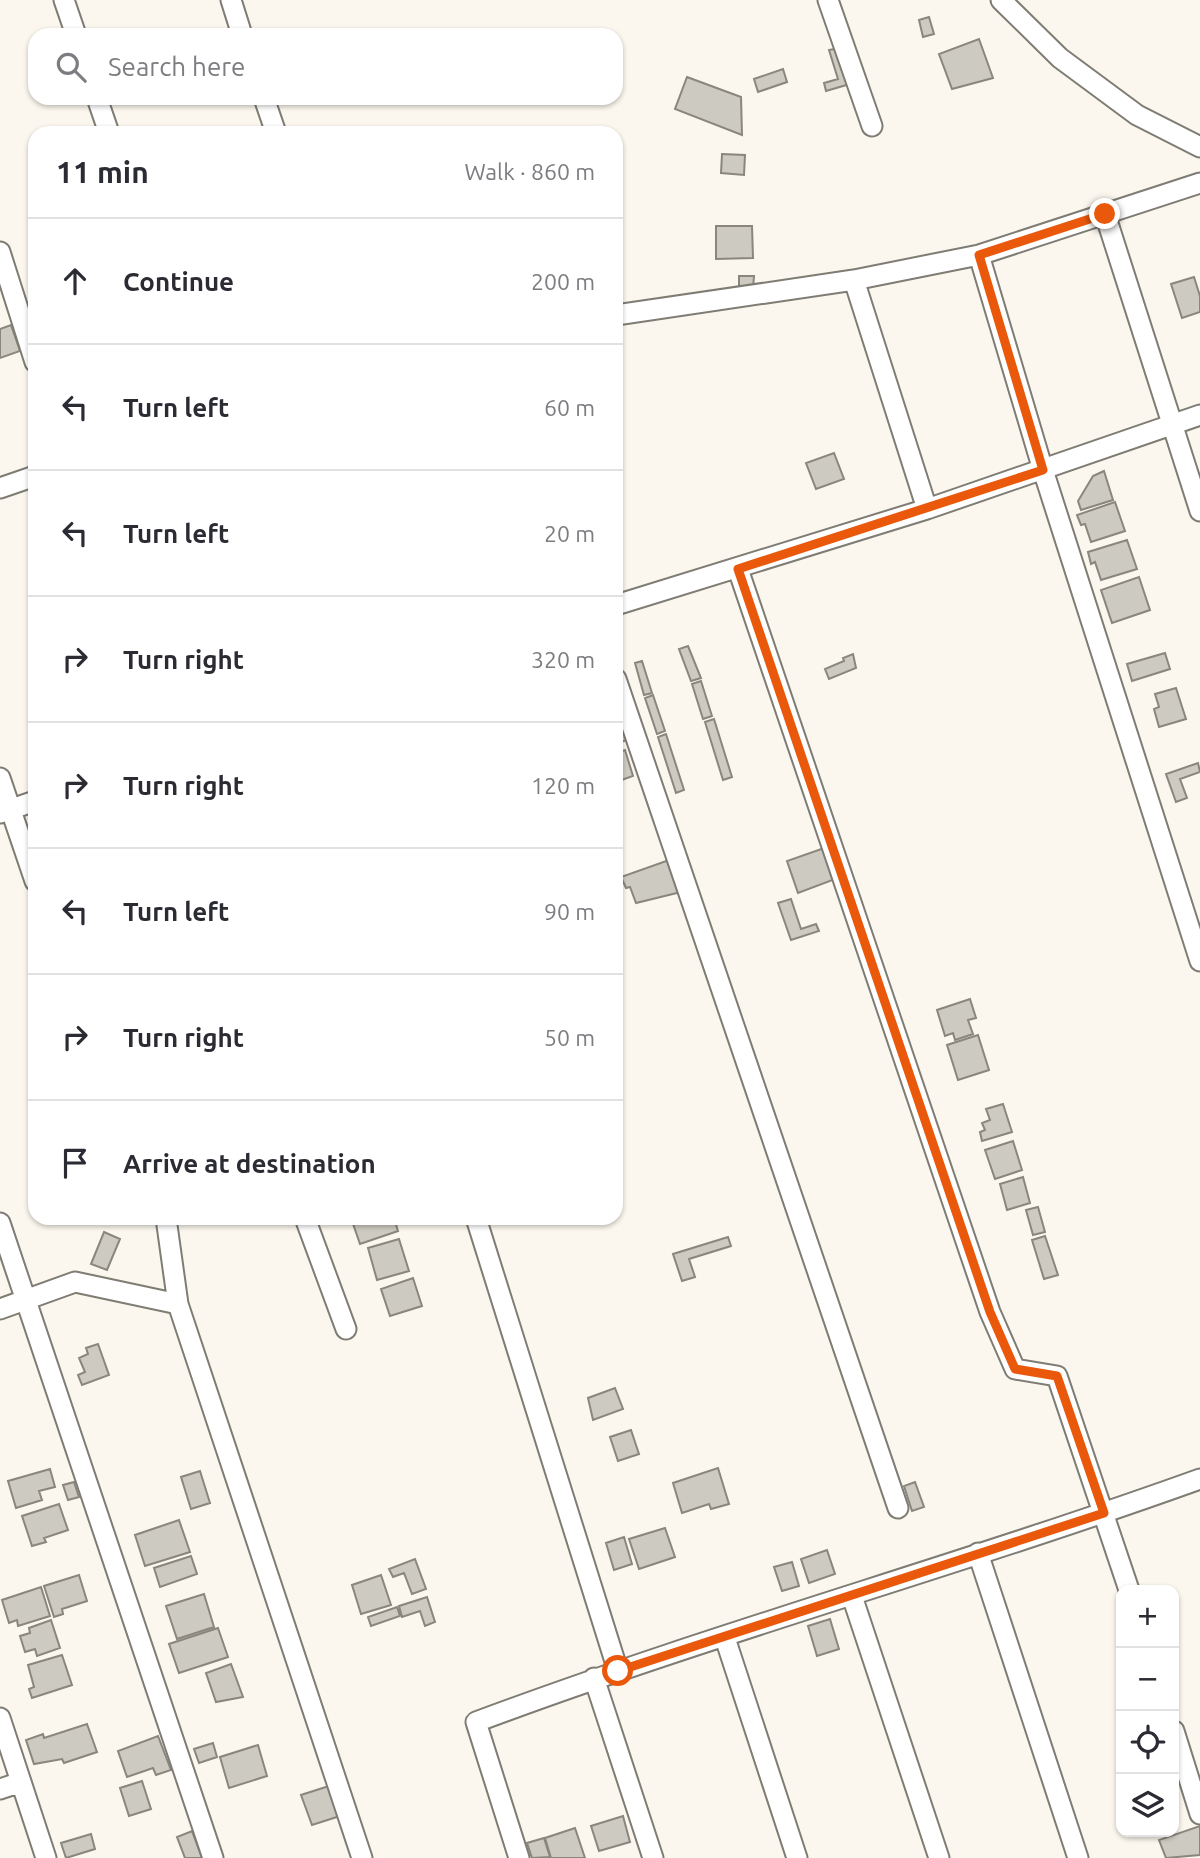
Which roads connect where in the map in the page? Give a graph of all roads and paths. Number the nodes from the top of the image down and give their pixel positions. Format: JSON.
{"nodes":[{"id":1,"x":64,"y":0,"type":"edge"},
{"id":2,"x":230,"y":0,"type":"edge"},
{"id":3,"x":828,"y":0,"type":"edge"},
{"id":4,"x":1002,"y":0,"type":"edge"},
{"id":5,"x":74,"y":28,"type":"edge"},
{"id":6,"x":240,"y":28,"type":"edge"},
{"id":7,"x":99,"y":105,"type":"edge"},
{"id":8,"x":266,"y":105,"type":"edge"},
{"id":9,"x":107,"y":126,"type":"edge"},
{"id":10,"x":273,"y":126,"type":"edge"},
{"id":11,"x":872,"y":126,"type":"dead end"},
{"id":12,"x":1200,"y":147,"type":"edge"},
{"id":13,"x":1200,"y":183,"type":"edge"},
{"id":14,"x":1105,"y":214,"type":"junction"},
{"id":15,"x":0,"y":253,"type":"edge"},
{"id":16,"x":979,"y":255,"type":"junction"},
{"id":17,"x":855,"y":280,"type":"junction"},
{"id":18,"x":623,"y":314,"type":"edge"},
{"id":19,"x":28,"y":340,"type":"edge"},
{"id":20,"x":1200,"y":415,"type":"edge"},
{"id":21,"x":1173,"y":423,"type":"junction"},
{"id":22,"x":1043,"y":470,"type":"junction"},
{"id":23,"x":28,"y":478,"type":"edge"},
{"id":24,"x":0,"y":488,"type":"edge"},
{"id":25,"x":927,"y":509,"type":"junction"},
{"id":26,"x":1200,"y":511,"type":"edge"},
{"id":27,"x":738,"y":569,"type":"junction"},
{"id":28,"x":623,"y":603,"type":"edge"},
{"id":29,"x":623,"y":701,"type":"edge"},
{"id":30,"x":0,"y":778,"type":"edge"},
{"id":31,"x":28,"y":803,"type":"edge"},
{"id":32,"x":5,"y":811,"type":"edge"},
{"id":33,"x":28,"y":865,"type":"edge"},
{"id":34,"x":1200,"y":961,"type":"edge"},
{"id":35,"x":0,"y":1223,"type":"edge"},
{"id":36,"x":167,"y":1225,"type":"edge"},
{"id":37,"x":308,"y":1225,"type":"edge"},
{"id":38,"x":479,"y":1225,"type":"edge"},
{"id":39,"x":27,"y":1299,"type":"junction"},
{"id":40,"x":178,"y":1304,"type":"junction"},
{"id":41,"x":0,"y":1309,"type":"edge"},
{"id":42,"x":346,"y":1329,"type":"dead end"},
{"id":43,"x":1200,"y":1479,"type":"edge"},
{"id":44,"x":898,"y":1508,"type":"dead end"},
{"id":45,"x":1104,"y":1513,"type":"junction"},
{"id":46,"x":978,"y":1553,"type":"junction"},
{"id":47,"x":1127,"y":1585,"type":"edge"},
{"id":48,"x":852,"y":1596,"type":"junction"},
{"id":49,"x":725,"y":1638,"type":"junction"},
{"id":50,"x":618,"y":1671,"type":"junction"},
{"id":51,"x":594,"y":1678,"type":"junction"},
{"id":52,"x":0,"y":1718,"type":"edge"},
{"id":53,"x":1179,"y":1747,"type":"edge"},
{"id":54,"x":21,"y":1782,"type":"junction"},
{"id":55,"x":0,"y":1789,"type":"edge"},
{"id":56,"x":1200,"y":1814,"type":"edge"},
{"id":57,"x":46,"y":1858,"type":"edge"},
{"id":58,"x":213,"y":1858,"type":"edge"},
{"id":59,"x":362,"y":1858,"type":"edge"},
{"id":60,"x":519,"y":1858,"type":"edge"},
{"id":61,"x":653,"y":1858,"type":"edge"},
{"id":62,"x":797,"y":1858,"type":"edge"},
{"id":63,"x":939,"y":1858,"type":"edge"},
{"id":64,"x":1078,"y":1858,"type":"edge"}],
"edges":[{"from":1,"to":5,"type":"street"},
{"from":2,"to":6,"type":"street"},
{"from":3,"to":11,"type":"street"},
{"from":4,"to":12,"type":"street"},
{"from":7,"to":9,"type":"street"},
{"from":8,"to":10,"type":"street"},
{"from":13,"to":14,"type":"street"},
{"from":14,"to":16,"type":"street"},
{"from":14,"to":21,"type":"street"},
{"from":15,"to":19,"type":"street"},
{"from":16,"to":17,"type":"street"},
{"from":16,"to":22,"type":"street"},
{"from":17,"to":18,"type":"street"},
{"from":17,"to":25,"type":"street"},
{"from":20,"to":21,"type":"street"},
{"from":21,"to":22,"type":"street"},
{"from":21,"to":26,"type":"street"},
{"from":22,"to":25,"type":"street"},
{"from":22,"to":34,"type":"street"},
{"from":23,"to":24,"type":"street"},
{"from":25,"to":27,"type":"street"},
{"from":27,"to":28,"type":"street"},
{"from":27,"to":45,"type":"street"},
{"from":29,"to":44,"type":"street"},
{"from":30,"to":32,"type":"street"},
{"from":31,"to":32,"type":"street"},
{"from":32,"to":33,"type":"street"},
{"from":35,"to":39,"type":"street"},
{"from":36,"to":40,"type":"street"},
{"from":37,"to":42,"type":"street"},
{"from":38,"to":50,"type":"street"},
{"from":39,"to":40,"type":"street"},
{"from":39,"to":41,"type":"street"},
{"from":39,"to":58,"type":"street"},
{"from":40,"to":59,"type":"street"},
{"from":43,"to":45,"type":"street"},
{"from":45,"to":46,"type":"street"},
{"from":45,"to":47,"type":"street"},
{"from":46,"to":48,"type":"street"},
{"from":46,"to":64,"type":"street"},
{"from":48,"to":49,"type":"street"},
{"from":48,"to":63,"type":"street"},
{"from":49,"to":50,"type":"street"},
{"from":49,"to":62,"type":"street"},
{"from":50,"to":51,"type":"street"},
{"from":51,"to":60,"type":"street"},
{"from":51,"to":61,"type":"street"},
{"from":52,"to":54,"type":"street"},
{"from":53,"to":56,"type":"street"},
{"from":54,"to":55,"type":"street"},
{"from":54,"to":57,"type":"street"}]}
